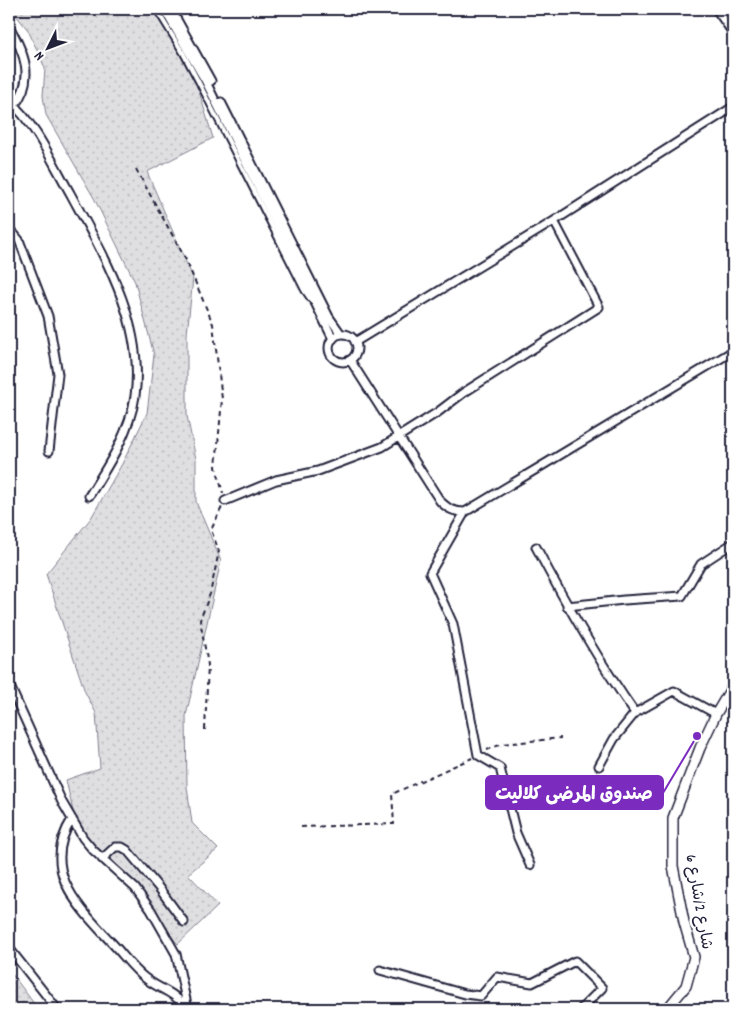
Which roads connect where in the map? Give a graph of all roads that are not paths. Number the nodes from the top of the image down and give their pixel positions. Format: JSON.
{"nodes":[{"id":1,"x":156,"y":9,"type":"edge"},
{"id":2,"x":164,"y":9,"type":"edge"},
{"id":3,"x":171,"y":9,"type":"edge"},
{"id":4,"x":716,"y":9,"type":"edge"},
{"id":5,"x":730,"y":9,"type":"edge"},
{"id":6,"x":722,"y":16,"type":"junction"},
{"id":7,"x":9,"y":26,"type":"edge"},
{"id":8,"x":733,"y":34,"type":"edge"},
{"id":9,"x":11,"y":104,"type":"edge"},
{"id":10,"x":733,"y":108,"type":"edge"},
{"id":11,"x":554,"y":221,"type":"junction"},
{"id":12,"x":9,"y":228,"type":"edge"},
{"id":13,"x":326,"y":323,"type":"junction"},
{"id":14,"x":342,"y":334,"type":"junction"},
{"id":15,"x":333,"y":339,"type":"junction"},
{"id":16,"x":355,"y":342,"type":"junction"},
{"id":17,"x":733,"y":351,"type":"edge"},
{"id":18,"x":350,"y":360,"type":"junction"},
{"id":19,"x":399,"y":436,"type":"junction"},
{"id":20,"x":49,"y":451,"type":"dead end"},
{"id":21,"x":89,"y":496,"type":"dead end"},
{"id":22,"x":225,"y":501,"type":"road end"},
{"id":23,"x":465,"y":512,"type":"junction"},
{"id":24,"x":733,"y":542,"type":"edge"},
{"id":25,"x":536,"y":547,"type":"dead end"},
{"id":26,"x":567,"y":606,"type":"junction"},
{"id":27,"x":9,"y":684,"type":"edge"},
{"id":28,"x":733,"y":685,"type":"edge"},
{"id":29,"x":635,"y":713,"type":"junction"},
{"id":30,"x":716,"y":714,"type":"junction"},
{"id":31,"x":599,"y":766,"type":"dead end"},
{"id":32,"x":72,"y":819,"type":"junction"},
{"id":33,"x":102,"y":858,"type":"junction"},
{"id":34,"x":530,"y":865,"type":"dead end"},
{"id":35,"x":184,"y":922,"type":"dead end"},
{"id":36,"x":9,"y":948,"type":"edge"},
{"id":37,"x":380,"y":970,"type":"dead end"},
{"id":38,"x":57,"y":1009,"type":"edge"},
{"id":39,"x":187,"y":1009,"type":"edge"},
{"id":40,"x":581,"y":1009,"type":"edge"},
{"id":41,"x":667,"y":1009,"type":"edge"}],
"edges":[{"from":1,"to":13,"type":"lane"},
{"from":2,"to":13,"type":"street"},
{"from":3,"to":14,"type":"street"},
{"from":4,"to":6,"type":"street"},
{"from":5,"to":6,"type":"street"},
{"from":6,"to":8,"type":"street"},
{"from":7,"to":9,"type":"street"},
{"from":9,"to":21,"type":"street"},
{"from":10,"to":11,"type":"street"},
{"from":11,"to":16,"type":"street"},
{"from":11,"to":19,"type":"street"},
{"from":12,"to":20,"type":"street"},
{"from":13,"to":15,"type":"street"},
{"from":14,"to":15,"type":"street"},
{"from":14,"to":16,"type":"street"},
{"from":15,"to":18,"type":"street"},
{"from":16,"to":18,"type":"street"},
{"from":17,"to":23,"type":"street"},
{"from":18,"to":19,"type":"street"},
{"from":19,"to":22,"type":"street"},
{"from":19,"to":23,"type":"street"},
{"from":23,"to":34,"type":"street"},
{"from":24,"to":26,"type":"street"},
{"from":25,"to":26,"type":"street"},
{"from":26,"to":29,"type":"street"},
{"from":27,"to":32,"type":"street"},
{"from":28,"to":30,"type":"street","name":"شارع 2/شارع 6"},
{"from":29,"to":30,"type":"street"},
{"from":29,"to":31,"type":"street"},
{"from":30,"to":41,"type":"street","name":"شارع 2/شارع 6"},
{"from":32,"to":33,"type":"street"},
{"from":32,"to":39,"type":"street"},
{"from":33,"to":35,"type":"street"},
{"from":33,"to":39,"type":"street"},
{"from":36,"to":38,"type":"street"},
{"from":37,"to":40,"type":"street"}]}
